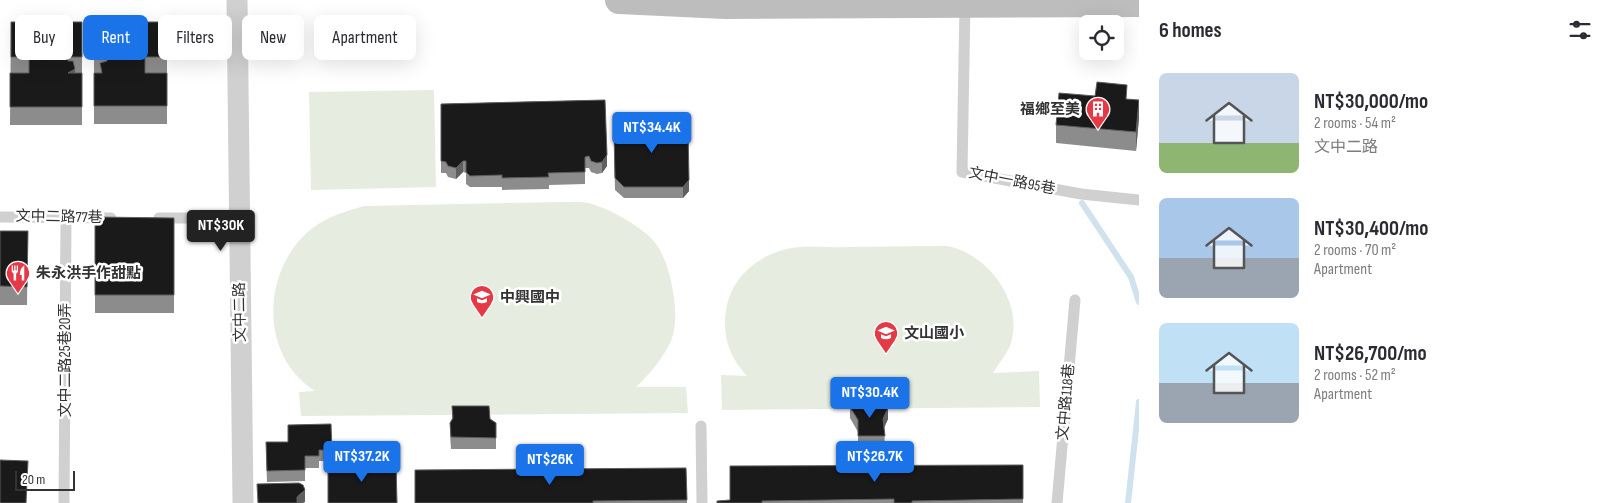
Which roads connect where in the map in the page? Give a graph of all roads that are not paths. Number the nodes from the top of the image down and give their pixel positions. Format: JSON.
{"nodes":[{"id":1,"x":237,"y":0,"type":"edge"},
{"id":2,"x":619,"y":0,"type":"edge"},
{"id":3,"x":725,"y":2,"type":"edge"},
{"id":4,"x":965,"y":2,"type":"edge"},
{"id":5,"x":1139,"y":3,"type":"edge"},
{"id":6,"x":1139,"y":200,"type":"edge"},
{"id":7,"x":0,"y":216,"type":"edge"},
{"id":8,"x":66,"y":218,"type":"junction"},
{"id":9,"x":123,"y":218,"type":"edge"},
{"id":10,"x":142,"y":218,"type":"edge"},
{"id":11,"x":238,"y":218,"type":"junction"},
{"id":12,"x":1075,"y":300,"type":"dead end"},
{"id":13,"x":701,"y":426,"type":"dead end"},
{"id":14,"x":64,"y":503,"type":"edge"},
{"id":15,"x":243,"y":503,"type":"edge"},
{"id":16,"x":702,"y":503,"type":"edge"},
{"id":17,"x":1057,"y":503,"type":"edge"}],
"edges":[{"from":1,"to":11,"type":"street","name":"文中二路"},
{"from":2,"to":3,"type":"street"},
{"from":3,"to":4,"type":"street"},
{"from":4,"to":5,"type":"street"},
{"from":4,"to":6,"type":"lane","name":"文中一路95巷"},
{"from":7,"to":8,"type":"lane","name":"文中二路77巷"},
{"from":8,"to":9,"type":"lane","name":"文中二路77巷"},
{"from":8,"to":14,"type":"lane","name":"文中二路25巷20弄"},
{"from":10,"to":11,"type":"lane"},
{"from":11,"to":15,"type":"street","name":"文中二路"},
{"from":12,"to":17,"type":"lane","name":"文中路118巷"},
{"from":13,"to":16,"type":"lane"}]}
